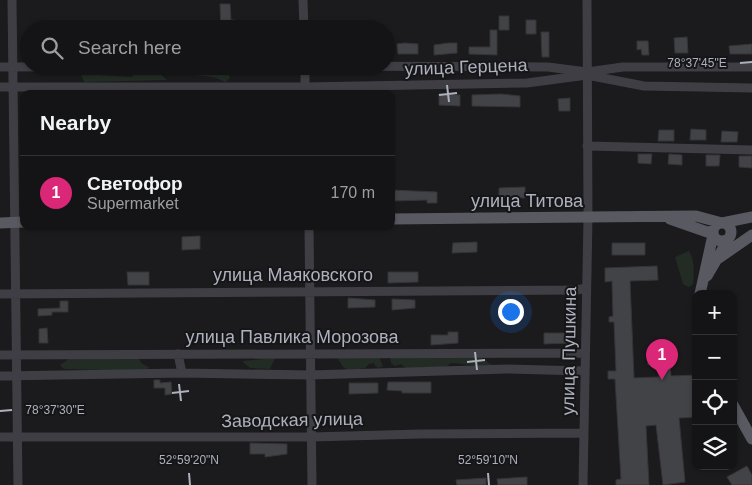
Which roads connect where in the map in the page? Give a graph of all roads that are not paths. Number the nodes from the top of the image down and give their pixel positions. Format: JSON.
{"nodes":[{"id":1,"x":12,"y":0,"type":"edge"},
{"id":2,"x":303,"y":0,"type":"edge"},
{"id":3,"x":587,"y":0,"type":"edge"},
{"id":4,"x":304,"y":20,"type":"edge"},
{"id":5,"x":395,"y":66,"type":"edge"},
{"id":6,"x":0,"y":67,"type":"edge"},
{"id":7,"x":13,"y":67,"type":"junction"},
{"id":8,"x":20,"y":67,"type":"edge"},
{"id":9,"x":752,"y":67,"type":"edge"},
{"id":10,"x":587,"y":74,"type":"junction"},
{"id":11,"x":304,"y":75,"type":"edge"},
{"id":12,"x":0,"y":87,"type":"edge"},
{"id":13,"x":13,"y":88,"type":"junction"},
{"id":14,"x":752,"y":88,"type":"edge"},
{"id":15,"x":305,"y":90,"type":"edge"},
{"id":16,"x":587,"y":146,"type":"junction"},
{"id":17,"x":752,"y":150,"type":"edge"},
{"id":18,"x":663,"y":217,"type":"junction"},
{"id":19,"x":752,"y":217,"type":"edge"},
{"id":20,"x":588,"y":218,"type":"junction"},
{"id":21,"x":395,"y":219,"type":"edge"},
{"id":22,"x":19,"y":222,"type":"edge"},
{"id":23,"x":0,"y":223,"type":"edge"},
{"id":24,"x":722,"y":223,"type":"junction"},
{"id":25,"x":694,"y":229,"type":"junction"},
{"id":26,"x":309,"y":230,"type":"edge"},
{"id":27,"x":752,"y":234,"type":"edge"},
{"id":28,"x":713,"y":235,"type":"junction"},
{"id":29,"x":729,"y":239,"type":"junction"},
{"id":30,"x":711,"y":261,"type":"junction"},
{"id":31,"x":586,"y":288,"type":"junction"},
{"id":32,"x":701,"y":289,"type":"edge"},
{"id":33,"x":309,"y":292,"type":"junction"},
{"id":34,"x":0,"y":294,"type":"edge"},
{"id":35,"x":16,"y":294,"type":"junction"},
{"id":36,"x":310,"y":353,"type":"junction"},
{"id":37,"x":585,"y":353,"type":"junction"},
{"id":38,"x":178,"y":354,"type":"junction"},
{"id":39,"x":0,"y":355,"type":"edge"},
{"id":40,"x":16,"y":356,"type":"junction"},
{"id":41,"x":584,"y":371,"type":"junction"},
{"id":42,"x":182,"y":373,"type":"junction"},
{"id":43,"x":310,"y":375,"type":"junction"},
{"id":44,"x":0,"y":376,"type":"edge"},
{"id":45,"x":17,"y":376,"type":"junction"},
{"id":46,"x":737,"y":412,"type":"edge"},
{"id":47,"x":584,"y":433,"type":"junction"},
{"id":48,"x":0,"y":437,"type":"edge"},
{"id":49,"x":18,"y":437,"type":"junction"},
{"id":50,"x":312,"y":437,"type":"junction"},
{"id":51,"x":752,"y":439,"type":"edge"},
{"id":52,"x":18,"y":485,"type":"edge"},
{"id":53,"x":312,"y":485,"type":"edge"},
{"id":54,"x":583,"y":485,"type":"edge"}],
"edges":[{"from":1,"to":7,"type":"street"},
{"from":2,"to":4,"type":"street"},
{"from":3,"to":10,"type":"street","name":"улица Пушкина"},
{"from":5,"to":10,"type":"street","name":"улица Герцена"},
{"from":6,"to":7,"type":"street","name":"улица Герцена"},
{"from":7,"to":8,"type":"street","name":"улица Герцена"},
{"from":7,"to":13,"type":"street"},
{"from":9,"to":10,"type":"street","name":"улица Герцена"},
{"from":10,"to":14,"type":"street","name":"улица Герцена"},
{"from":10,"to":15,"type":"street","name":"улица Герцена"},
{"from":10,"to":16,"type":"street","name":"улица Пушкина"},
{"from":11,"to":15,"type":"street"},
{"from":12,"to":13,"type":"street","name":"улица Герцена"},
{"from":13,"to":15,"type":"street","name":"улица Герцена"},
{"from":13,"to":22,"type":"street"},
{"from":16,"to":17,"type":"street"},
{"from":16,"to":20,"type":"street","name":"улица Пушкина"},
{"from":18,"to":20,"type":"main road","name":"улица Титова"},
{"from":18,"to":24,"type":"main road","name":"улица Титова"},
{"from":18,"to":25,"type":"main road"},
{"from":19,"to":24,"type":"main road"},
{"from":20,"to":21,"type":"main road","name":"улица Титова"},
{"from":20,"to":31,"type":"street","name":"улица Пушкина"},
{"from":22,"to":23,"type":"main road"},
{"from":22,"to":35,"type":"street"},
{"from":24,"to":28,"type":"main road"},
{"from":24,"to":29,"type":"main road"},
{"from":25,"to":28,"type":"main road"},
{"from":25,"to":30,"type":"main road"},
{"from":26,"to":33,"type":"street"},
{"from":27,"to":29,"type":"main road"},
{"from":27,"to":30,"type":"main road"},
{"from":28,"to":29,"type":"main road"},
{"from":28,"to":30,"type":"main road"},
{"from":29,"to":30,"type":"main road"},
{"from":30,"to":32,"type":"main road"},
{"from":31,"to":33,"type":"street","name":"улица Маяковского"},
{"from":31,"to":37,"type":"street","name":"улица Пушкина"},
{"from":33,"to":35,"type":"street","name":"улица Маяковского"},
{"from":33,"to":36,"type":"street"},
{"from":34,"to":35,"type":"street","name":"улица Маяковского"},
{"from":35,"to":40,"type":"street"},
{"from":36,"to":37,"type":"street","name":"улица Павлика Морозова"},
{"from":36,"to":38,"type":"street","name":"улица Павлика Морозова"},
{"from":36,"to":43,"type":"street"},
{"from":37,"to":41,"type":"street","name":"улица Пушкина"},
{"from":38,"to":40,"type":"street","name":"улица Павлика Морозова"},
{"from":38,"to":42,"type":"street"},
{"from":39,"to":40,"type":"street","name":"улица Павлика Морозова"},
{"from":40,"to":45,"type":"street"},
{"from":41,"to":43,"type":"street","name":"улица Павлика Морозова"},
{"from":41,"to":47,"type":"street","name":"улица Пушкина"},
{"from":42,"to":43,"type":"street","name":"улица Павлика Морозова"},
{"from":42,"to":45,"type":"street","name":"улица Павлика Морозова"},
{"from":43,"to":50,"type":"street"},
{"from":44,"to":45,"type":"street","name":"улица Павлика Морозова"},
{"from":45,"to":49,"type":"street"},
{"from":46,"to":51,"type":"main road"},
{"from":47,"to":50,"type":"street","name":"Заводская улица"},
{"from":47,"to":54,"type":"street","name":"улица Пушкина"},
{"from":48,"to":49,"type":"street","name":"Заводская улица"},
{"from":49,"to":50,"type":"street","name":"Заводская улица"},
{"from":49,"to":52,"type":"street"},
{"from":50,"to":53,"type":"street"}]}
